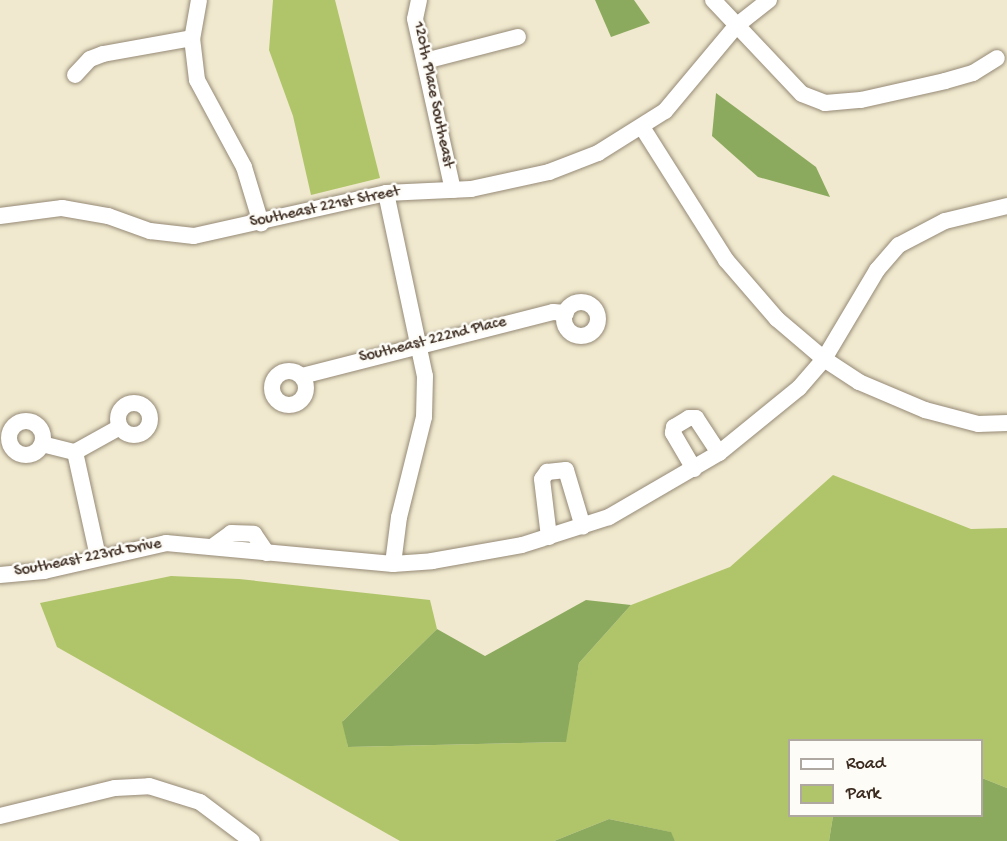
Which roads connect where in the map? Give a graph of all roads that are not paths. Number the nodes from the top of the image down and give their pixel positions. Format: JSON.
{"nodes":[{"id":1,"x":199,"y":0,"type":"edge"},
{"id":2,"x":419,"y":0,"type":"edge"},
{"id":3,"x":713,"y":0,"type":"edge"},
{"id":4,"x":769,"y":0,"type":"edge"},
{"id":5,"x":736,"y":26,"type":"junction"},
{"id":6,"x":518,"y":37,"type":"dead end"},
{"id":7,"x":192,"y":38,"type":"junction"},
{"id":8,"x":997,"y":58,"type":"dead end"},
{"id":9,"x":425,"y":61,"type":"junction"},
{"id":10,"x":75,"y":75,"type":"dead end"},
{"id":11,"x":642,"y":127,"type":"junction"},
{"id":12,"x":453,"y":190,"type":"junction"},
{"id":13,"x":386,"y":193,"type":"junction"},
{"id":14,"x":1007,"y":206,"type":"edge"},
{"id":15,"x":0,"y":216,"type":"edge"},
{"id":16,"x":261,"y":222,"type":"junction"},
{"id":17,"x":566,"y":313,"type":"dead end"},
{"id":18,"x":419,"y":345,"type":"junction"},
{"id":19,"x":824,"y":359,"type":"junction"},
{"id":20,"x":302,"y":376,"type":"dead end"},
{"id":21,"x":1007,"y":423,"type":"edge"},
{"id":22,"x":120,"y":427,"type":"dead end"},
{"id":23,"x":42,"y":444,"type":"dead end"},
{"id":24,"x":75,"y":452,"type":"junction"},
{"id":25,"x":719,"y":453,"type":"junction"},
{"id":26,"x":694,"y":469,"type":"junction"},
{"id":27,"x":583,"y":526,"type":"junction"},
{"id":28,"x":549,"y":537,"type":"junction"},
{"id":29,"x":98,"y":557,"type":"junction"},
{"id":30,"x":393,"y":564,"type":"junction"},
{"id":31,"x":0,"y":575,"type":"edge"},
{"id":32,"x":0,"y":816,"type":"edge"},
{"id":33,"x":252,"y":841,"type":"edge"}],
"edges":[{"from":1,"to":7,"type":"street"},
{"from":2,"to":9,"type":"street","name":"120th Place Southeast"},
{"from":3,"to":5,"type":"street"},
{"from":4,"to":5,"type":"street","name":"Southeast 221st Street"},
{"from":5,"to":8,"type":"street"},
{"from":5,"to":11,"type":"street","name":"Southeast 221st Street"},
{"from":6,"to":9,"type":"street"},
{"from":7,"to":10,"type":"street"},
{"from":7,"to":16,"type":"street"},
{"from":9,"to":12,"type":"street","name":"120th Place Southeast"},
{"from":11,"to":12,"type":"street","name":"Southeast 221st Street"},
{"from":11,"to":19,"type":"street"},
{"from":12,"to":13,"type":"street","name":"Southeast 221st Street"},
{"from":13,"to":16,"type":"street","name":"Southeast 221st Street"},
{"from":13,"to":18,"type":"street"},
{"from":14,"to":19,"type":"street","name":"Southeast 223rd Drive"},
{"from":15,"to":16,"type":"street","name":"Southeast 221st Street"},
{"from":17,"to":18,"type":"street","name":"Southeast 222nd Place"},
{"from":18,"to":20,"type":"street","name":"Southeast 222nd Place"},
{"from":18,"to":30,"type":"street"},
{"from":19,"to":21,"type":"street"},
{"from":19,"to":25,"type":"street","name":"Southeast 223rd Drive"},
{"from":22,"to":24,"type":"street"},
{"from":23,"to":24,"type":"street"},
{"from":24,"to":29,"type":"street"},
{"from":25,"to":26,"type":"street","name":"Southeast 223rd Drive"},
{"from":25,"to":26,"type":"street"},
{"from":26,"to":27,"type":"street","name":"Southeast 223rd Drive"},
{"from":27,"to":28,"type":"street","name":"Southeast 223rd Drive"},
{"from":27,"to":28,"type":"street"},
{"from":28,"to":30,"type":"street","name":"Southeast 223rd Drive"},
{"from":29,"to":30,"type":"street","name":"Southeast 223rd Drive"},
{"from":29,"to":31,"type":"street","name":"Southeast 223rd Drive"},
{"from":32,"to":33,"type":"street"}]}
